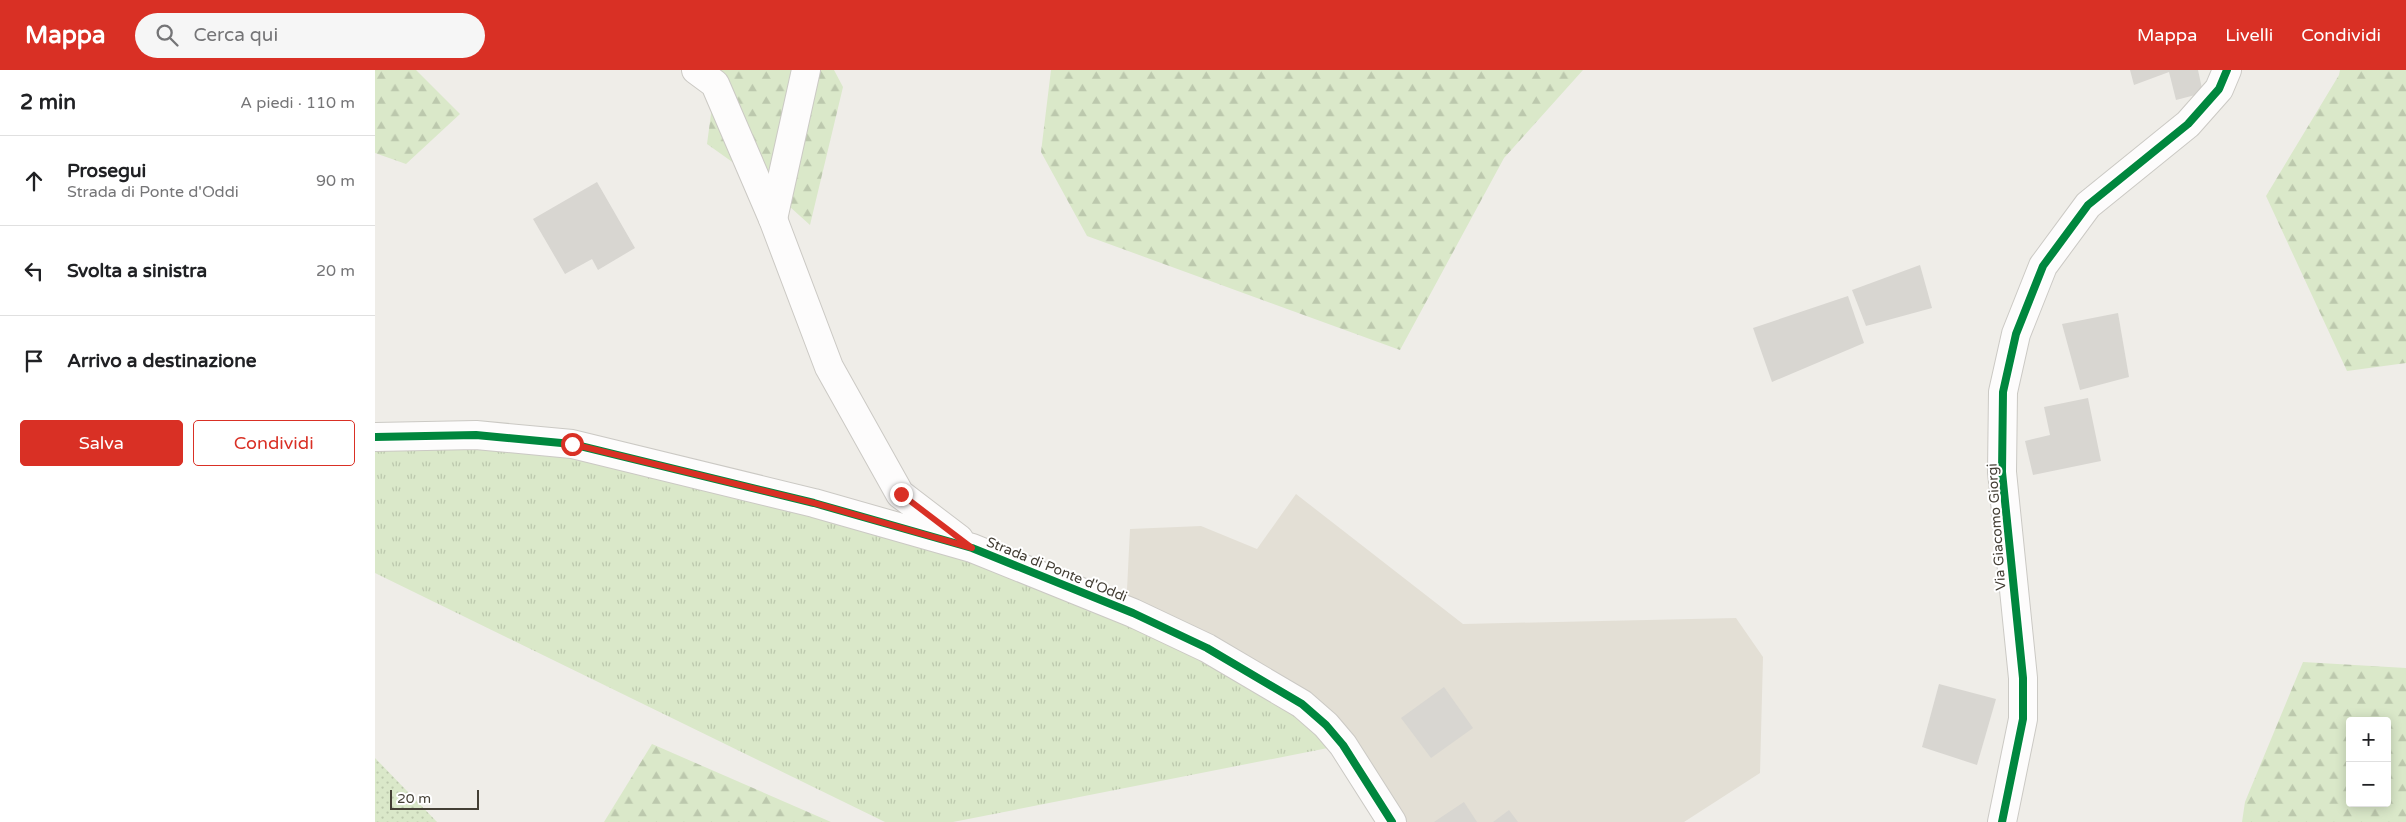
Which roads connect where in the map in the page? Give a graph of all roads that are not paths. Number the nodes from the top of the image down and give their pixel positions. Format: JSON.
{"nodes":[{"id":1,"x":696,"y":70,"type":"edge"},
{"id":2,"x":806,"y":70,"type":"edge"},
{"id":3,"x":2227,"y":70,"type":"edge"},
{"id":4,"x":773,"y":219,"type":"junction"},
{"id":5,"x":375,"y":437,"type":"edge"},
{"id":6,"x":972,"y":548,"type":"junction"},
{"id":7,"x":1392,"y":822,"type":"edge"},
{"id":8,"x":2002,"y":822,"type":"edge"}],
"edges":[{"from":1,"to":4,"type":"street"},
{"from":2,"to":4,"type":"street"},
{"from":3,"to":8,"type":"street","name":"Via Giacomo Giorgi"},
{"from":4,"to":6,"type":"street"},
{"from":5,"to":6,"type":"street","name":"Strada di Ponte d'Oddi"},
{"from":6,"to":7,"type":"street","name":"Strada di Ponte d'Oddi"}]}
